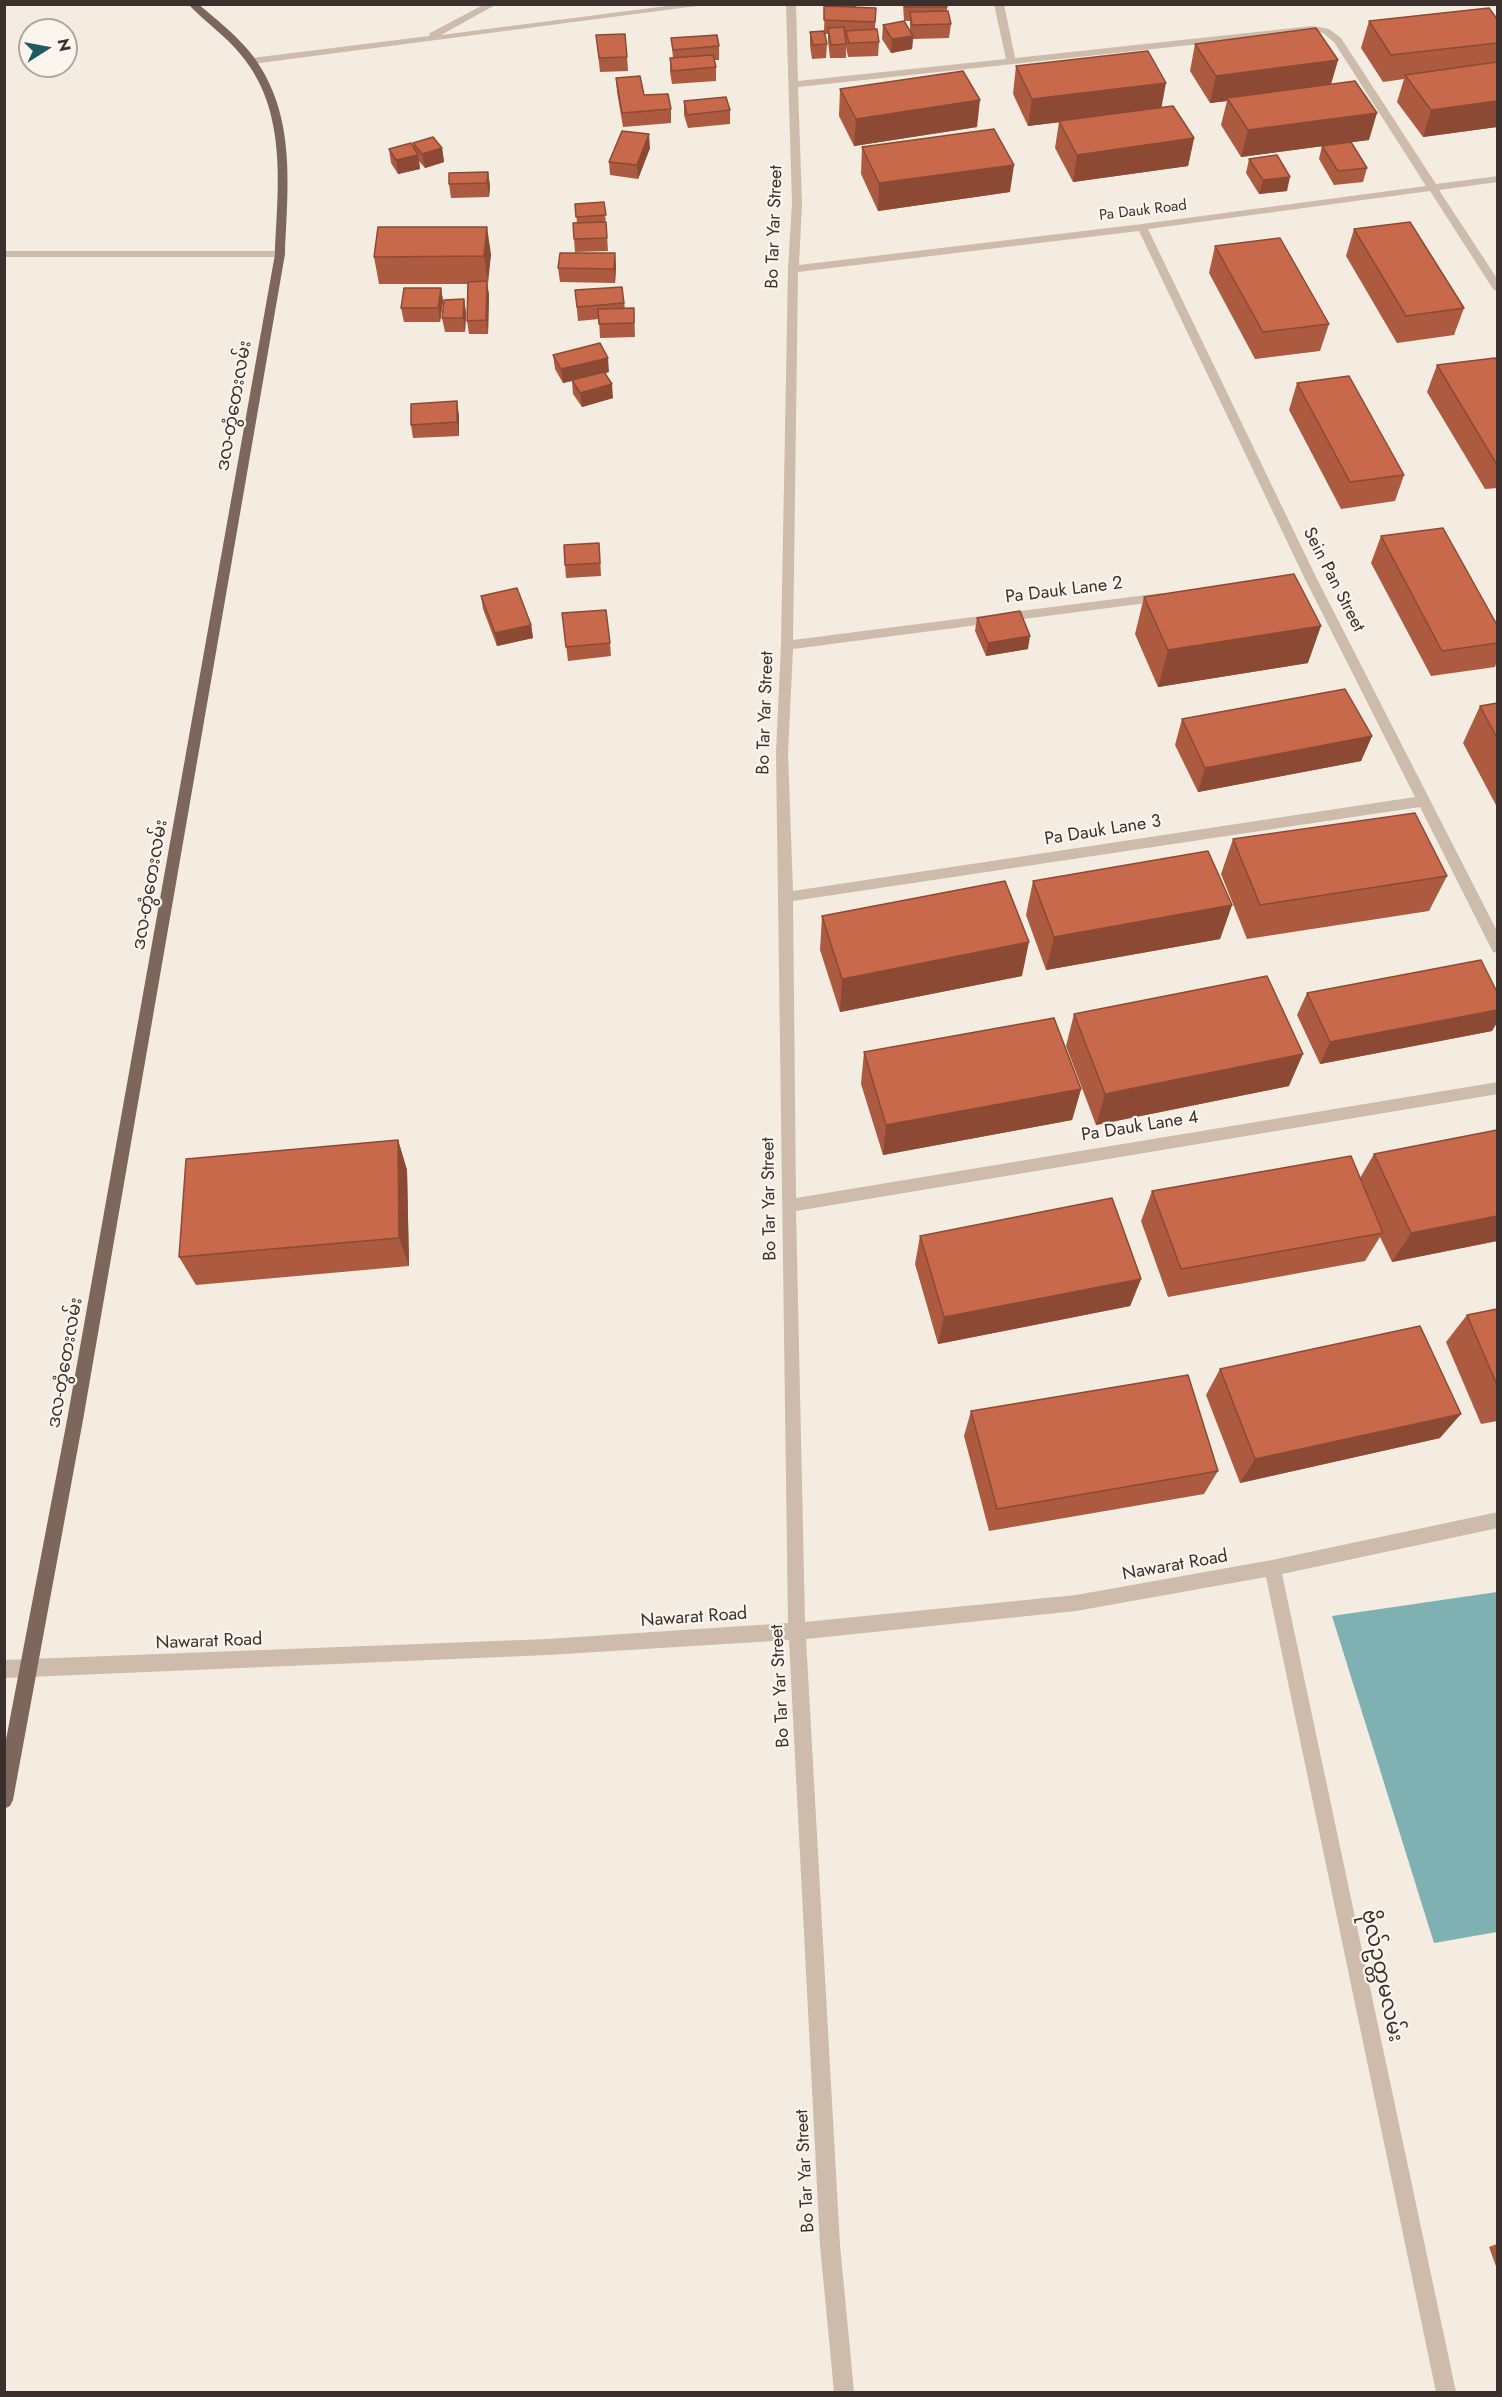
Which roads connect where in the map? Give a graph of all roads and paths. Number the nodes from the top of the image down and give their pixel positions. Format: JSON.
{"nodes":[{"id":1,"x":192,"y":4,"type":"edge"},
{"id":2,"x":493,"y":4,"type":"edge"},
{"id":3,"x":708,"y":4,"type":"edge"},
{"id":4,"x":790,"y":4,"type":"edge"},
{"id":5,"x":999,"y":4,"type":"edge"},
{"id":6,"x":422,"y":40,"type":"junction"},
{"id":7,"x":252,"y":61,"type":"junction"},
{"id":8,"x":1011,"y":62,"type":"junction"},
{"id":9,"x":795,"y":84,"type":"junction"},
{"id":10,"x":1497,"y":179,"type":"edge"},
{"id":11,"x":1432,"y":189,"type":"junction"},
{"id":12,"x":1142,"y":227,"type":"junction"},
{"id":13,"x":4,"y":254,"type":"edge"},
{"id":14,"x":280,"y":254,"type":"junction"},
{"id":15,"x":793,"y":269,"type":"junction"},
{"id":16,"x":1497,"y":289,"type":"edge"},
{"id":17,"x":1179,"y":594,"type":"edge"},
{"id":18,"x":787,"y":645,"type":"junction"},
{"id":19,"x":1424,"y":801,"type":"junction"},
{"id":20,"x":786,"y":897,"type":"junction"},
{"id":21,"x":1497,"y":948,"type":"edge"},
{"id":22,"x":1497,"y":1088,"type":"edge"},
{"id":23,"x":790,"y":1206,"type":"junction"},
{"id":24,"x":1497,"y":1520,"type":"edge"},
{"id":25,"x":1272,"y":1568,"type":"junction"},
{"id":26,"x":797,"y":1631,"type":"junction"},
{"id":27,"x":4,"y":1669,"type":"edge"},
{"id":28,"x":28,"y":1669,"type":"junction"},
{"id":29,"x":4,"y":1800,"type":"edge"},
{"id":30,"x":844,"y":2392,"type":"edge"},
{"id":31,"x":1446,"y":2392,"type":"edge"}],
"edges":[{"from":1,"to":7,"type":"main road","name":"ဒလ-တွံတေးလမ်း"},
{"from":2,"to":6,"type":"street"},
{"from":3,"to":6,"type":"street"},
{"from":4,"to":9,"type":"street","name":"Bo Tar Yar Street"},
{"from":5,"to":8,"type":"street"},
{"from":6,"to":7,"type":"street"},
{"from":7,"to":14,"type":"main road","name":"ဒလ-တွံတေးလမ်း"},
{"from":8,"to":9,"type":"street"},
{"from":8,"to":11,"type":"street"},
{"from":9,"to":15,"type":"street","name":"Bo Tar Yar Street"},
{"from":10,"to":11,"type":"street","name":"Pa Dauk Road"},
{"from":11,"to":12,"type":"street","name":"Pa Dauk Road"},
{"from":11,"to":16,"type":"street"},
{"from":12,"to":15,"type":"street","name":"Pa Dauk Road"},
{"from":12,"to":19,"type":"street","name":"Sein Pan Street"},
{"from":13,"to":14,"type":"street"},
{"from":14,"to":28,"type":"main road","name":"ဒလ-တွံတေးလမ်း"},
{"from":15,"to":18,"type":"street","name":"Bo Tar Yar Street"},
{"from":17,"to":18,"type":"street","name":"Pa Dauk Lane 2"},
{"from":18,"to":20,"type":"street","name":"Bo Tar Yar Street"},
{"from":19,"to":20,"type":"street","name":"Pa Dauk Lane 3"},
{"from":19,"to":21,"type":"street","name":"Sein Pan Street"},
{"from":20,"to":23,"type":"street","name":"Bo Tar Yar Street"},
{"from":22,"to":23,"type":"street","name":"Pa Dauk Lane 4"},
{"from":23,"to":26,"type":"street","name":"Bo Tar Yar Street"},
{"from":24,"to":25,"type":"street","name":"Nawarat Road"},
{"from":25,"to":26,"type":"street","name":"Nawarat Road"},
{"from":25,"to":31,"type":"street","name":"ဗိုလ်ဥတ္တမလမ်း"},
{"from":26,"to":28,"type":"street","name":"Nawarat Road"},
{"from":26,"to":30,"type":"street","name":"Bo Tar Yar Street"},
{"from":27,"to":28,"type":"street","name":"Nawarat Road"},
{"from":28,"to":29,"type":"main road","name":"ဒလ-တွံတေးလမ်း"}]}
